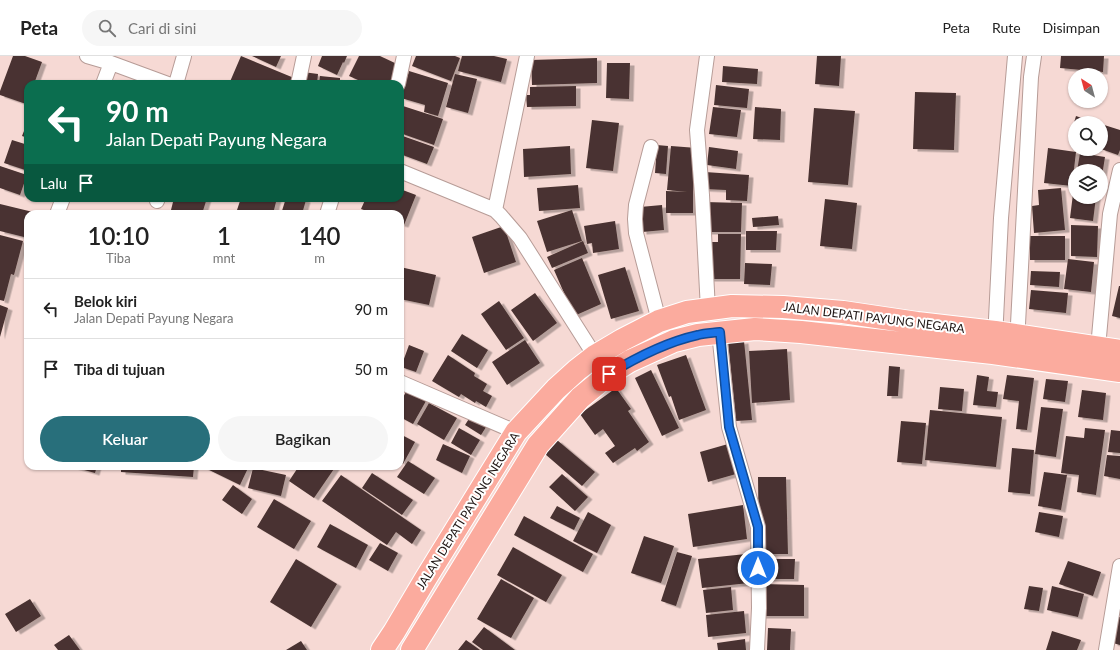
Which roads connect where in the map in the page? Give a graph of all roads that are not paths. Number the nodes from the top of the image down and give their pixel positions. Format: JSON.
{"nodes":[{"id":1,"x":88,"y":56,"type":"edge"},
{"id":2,"x":184,"y":56,"type":"edge"},
{"id":3,"x":304,"y":56,"type":"edge"},
{"id":4,"x":404,"y":56,"type":"edge"},
{"id":5,"x":527,"y":56,"type":"edge"},
{"id":6,"x":707,"y":56,"type":"edge"},
{"id":7,"x":1015,"y":56,"type":"edge"},
{"id":8,"x":1034,"y":56,"type":"edge"},
{"id":9,"x":111,"y":63,"type":"junction"},
{"id":10,"x":105,"y":80,"type":"edge"},
{"id":11,"x":157,"y":80,"type":"edge"},
{"id":12,"x":177,"y":80,"type":"edge"},
{"id":13,"x":299,"y":80,"type":"edge"},
{"id":14,"x":399,"y":80,"type":"edge"},
{"id":15,"x":652,"y":147,"type":"dead end"},
{"id":16,"x":1120,"y":170,"type":"edge"},
{"id":17,"x":404,"y":173,"type":"edge"},
{"id":18,"x":495,"y":210,"type":"junction"},
{"id":19,"x":708,"y":310,"type":"junction"},
{"id":20,"x":659,"y":321,"type":"junction"},
{"id":21,"x":720,"y":332,"type":"junction"},
{"id":22,"x":995,"y":332,"type":"junction"},
{"id":23,"x":1016,"y":346,"type":"junction"},
{"id":24,"x":1098,"y":348,"type":"junction"},
{"id":25,"x":1120,"y":351,"type":"edge"},
{"id":26,"x":993,"y":353,"type":"junction"},
{"id":27,"x":595,"y":356,"type":"junction"},
{"id":28,"x":1120,"y":371,"type":"edge"},
{"id":29,"x":404,"y":384,"type":"edge"},
{"id":30,"x":516,"y":432,"type":"junction"},
{"id":31,"x":1120,"y":566,"type":"edge"},
{"id":32,"x":382,"y":650,"type":"edge"},
{"id":33,"x":412,"y":650,"type":"edge"},
{"id":34,"x":757,"y":650,"type":"edge"},
{"id":35,"x":1106,"y":650,"type":"edge"}],
"edges":[{"from":1,"to":9,"type":"street"},
{"from":2,"to":12,"type":"street"},
{"from":3,"to":13,"type":"street"},
{"from":4,"to":14,"type":"street"},
{"from":5,"to":18,"type":"street"},
{"from":6,"to":19,"type":"street"},
{"from":7,"to":22,"type":"street"},
{"from":8,"to":23,"type":"street"},
{"from":9,"to":10,"type":"street"},
{"from":9,"to":11,"type":"street"},
{"from":15,"to":20,"type":"street"},
{"from":16,"to":24,"type":"street"},
{"from":17,"to":18,"type":"street"},
{"from":18,"to":27,"type":"street"},
{"from":19,"to":20,"type":"highway","name":"JALAN DEPATI PAYUNG NEGARA"},
{"from":19,"to":22,"type":"highway","name":"JALAN DEPATI PAYUNG NEGARA"},
{"from":20,"to":27,"type":"highway","name":"JALAN DEPATI PAYUNG NEGARA"},
{"from":21,"to":26,"type":"highway","name":"JALAN DEPATI PAYUNG NEGARA"},
{"from":21,"to":33,"type":"highway","name":"JALAN DEPATI PAYUNG NEGARA"},
{"from":21,"to":34,"type":"street"},
{"from":22,"to":23,"type":"highway","name":"JALAN DEPATI PAYUNG NEGARA"},
{"from":22,"to":26,"type":"street"},
{"from":23,"to":24,"type":"highway","name":"JALAN DEPATI PAYUNG NEGARA"},
{"from":23,"to":26,"type":"highway","name":"JALAN DEPATI PAYUNG NEGARA"},
{"from":23,"to":28,"type":"highway","name":"JALAN DEPATI PAYUNG NEGARA"},
{"from":24,"to":25,"type":"highway","name":"JALAN DEPATI PAYUNG NEGARA"},
{"from":27,"to":30,"type":"highway","name":"JALAN DEPATI PAYUNG NEGARA"},
{"from":29,"to":30,"type":"street"},
{"from":30,"to":32,"type":"highway","name":"JALAN DEPATI PAYUNG NEGARA"},
{"from":31,"to":35,"type":"street"}]}
